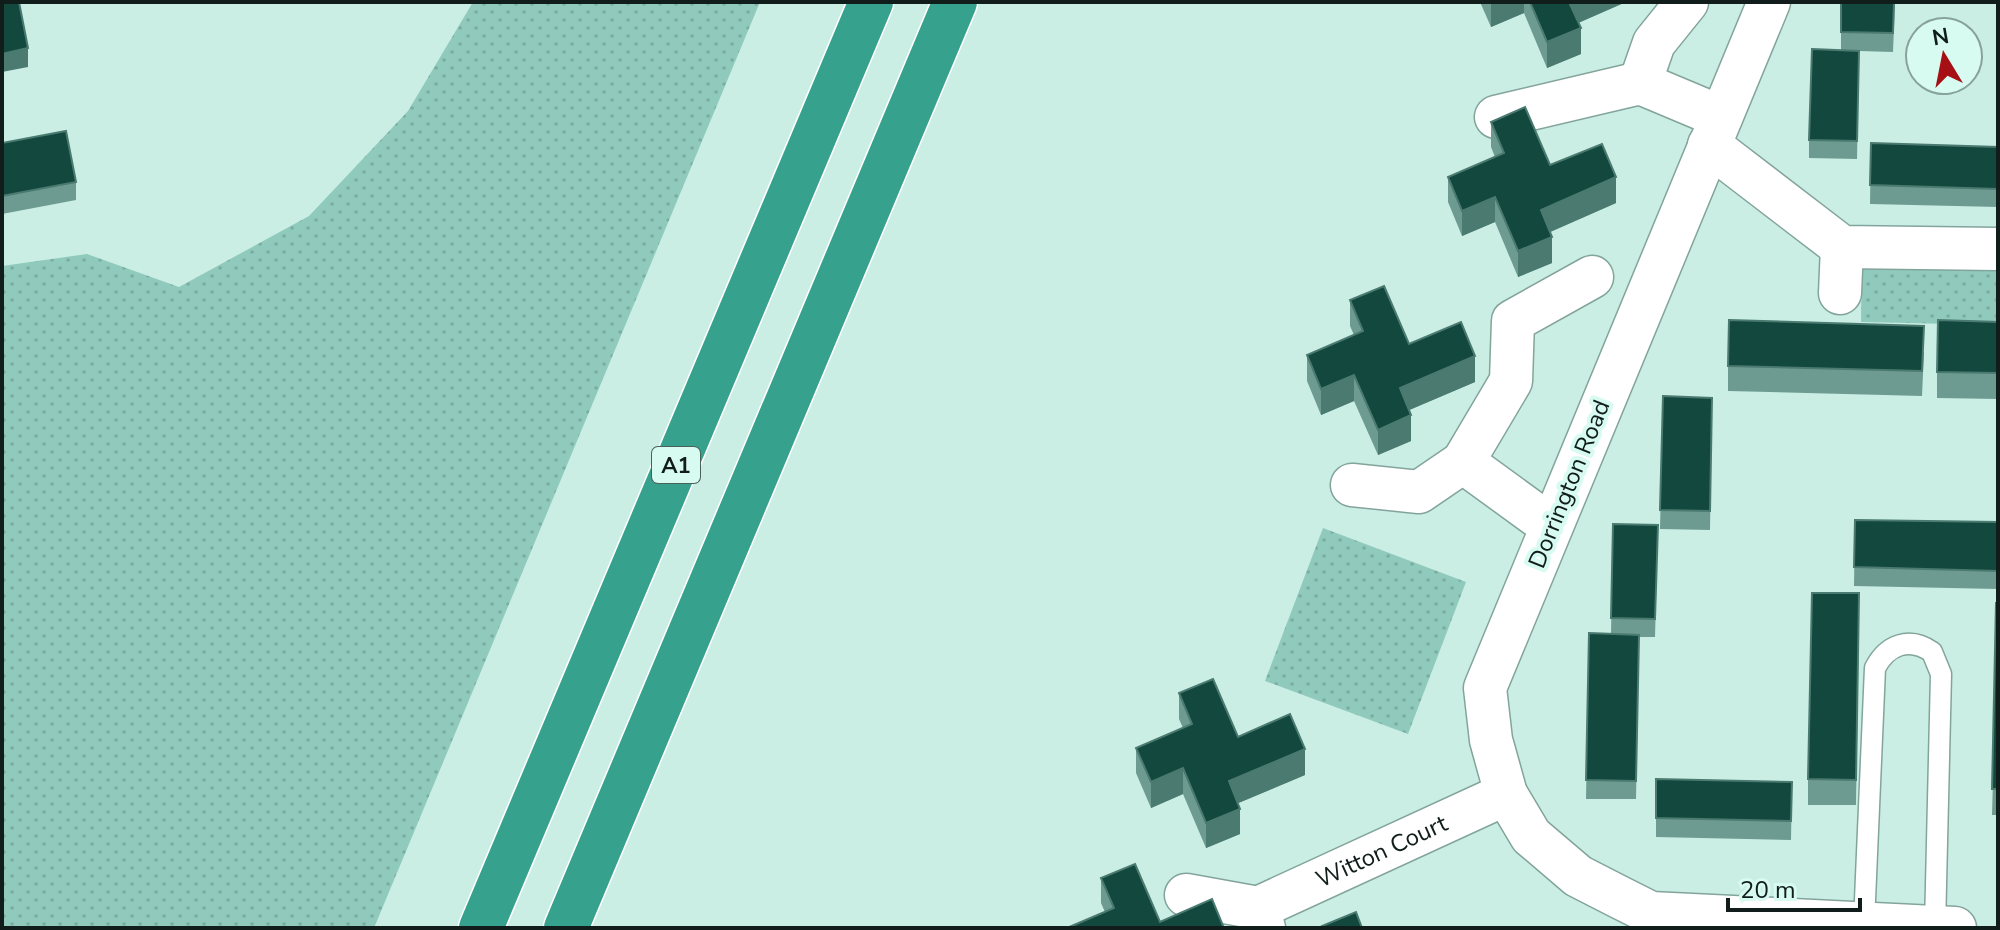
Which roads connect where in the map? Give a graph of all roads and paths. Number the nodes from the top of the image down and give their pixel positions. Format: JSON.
{"nodes":[{"id":1,"x":871,"y":2,"type":"edge"},
{"id":2,"x":955,"y":2,"type":"edge"},
{"id":3,"x":1687,"y":2,"type":"edge"},
{"id":4,"x":1769,"y":2,"type":"edge"},
{"id":5,"x":1640,"y":83,"type":"junction"},
{"id":6,"x":1496,"y":117,"type":"edge"},
{"id":7,"x":1715,"y":131,"type":"junction"},
{"id":8,"x":1842,"y":247,"type":"junction"},
{"id":9,"x":1998,"y":249,"type":"edge"},
{"id":10,"x":1592,"y":277,"type":"dead end"},
{"id":11,"x":1840,"y":293,"type":"dead end"},
{"id":12,"x":1463,"y":462,"type":"junction"},
{"id":13,"x":1352,"y":485,"type":"dead end"},
{"id":14,"x":1551,"y":526,"type":"junction"},
{"id":15,"x":1506,"y":794,"type":"junction"},
{"id":16,"x":1186,"y":895,"type":"dead end"},
{"id":17,"x":1261,"y":918,"type":"edge"},
{"id":18,"x":1864,"y":923,"type":"junction"},
{"id":19,"x":1935,"y":927,"type":"edge"},
{"id":20,"x":481,"y":928,"type":"edge"},
{"id":21,"x":566,"y":928,"type":"edge"},
{"id":22,"x":1955,"y":928,"type":"edge"}],
"edges":[{"from":1,"to":20,"type":"highway","number":"A1"},
{"from":2,"to":21,"type":"highway"},
{"from":3,"to":5,"type":"street"},
{"from":4,"to":7,"type":"street","name":"Dorrington Road"},
{"from":5,"to":6,"type":"street"},
{"from":5,"to":7,"type":"street"},
{"from":7,"to":8,"type":"street"},
{"from":7,"to":14,"type":"street","name":"Dorrington Road"},
{"from":8,"to":9,"type":"street"},
{"from":8,"to":11,"type":"street"},
{"from":10,"to":12,"type":"street"},
{"from":12,"to":13,"type":"street"},
{"from":12,"to":14,"type":"street"},
{"from":14,"to":15,"type":"street","name":"Dorrington Road"},
{"from":15,"to":17,"type":"street","name":"Witton Court"},
{"from":15,"to":18,"type":"street","name":"Dorrington Road"},
{"from":16,"to":17,"type":"street","name":"Witton Court"},
{"from":18,"to":19,"type":"street"},
{"from":18,"to":19,"type":"lane"},
{"from":19,"to":22,"type":"street"}]}
